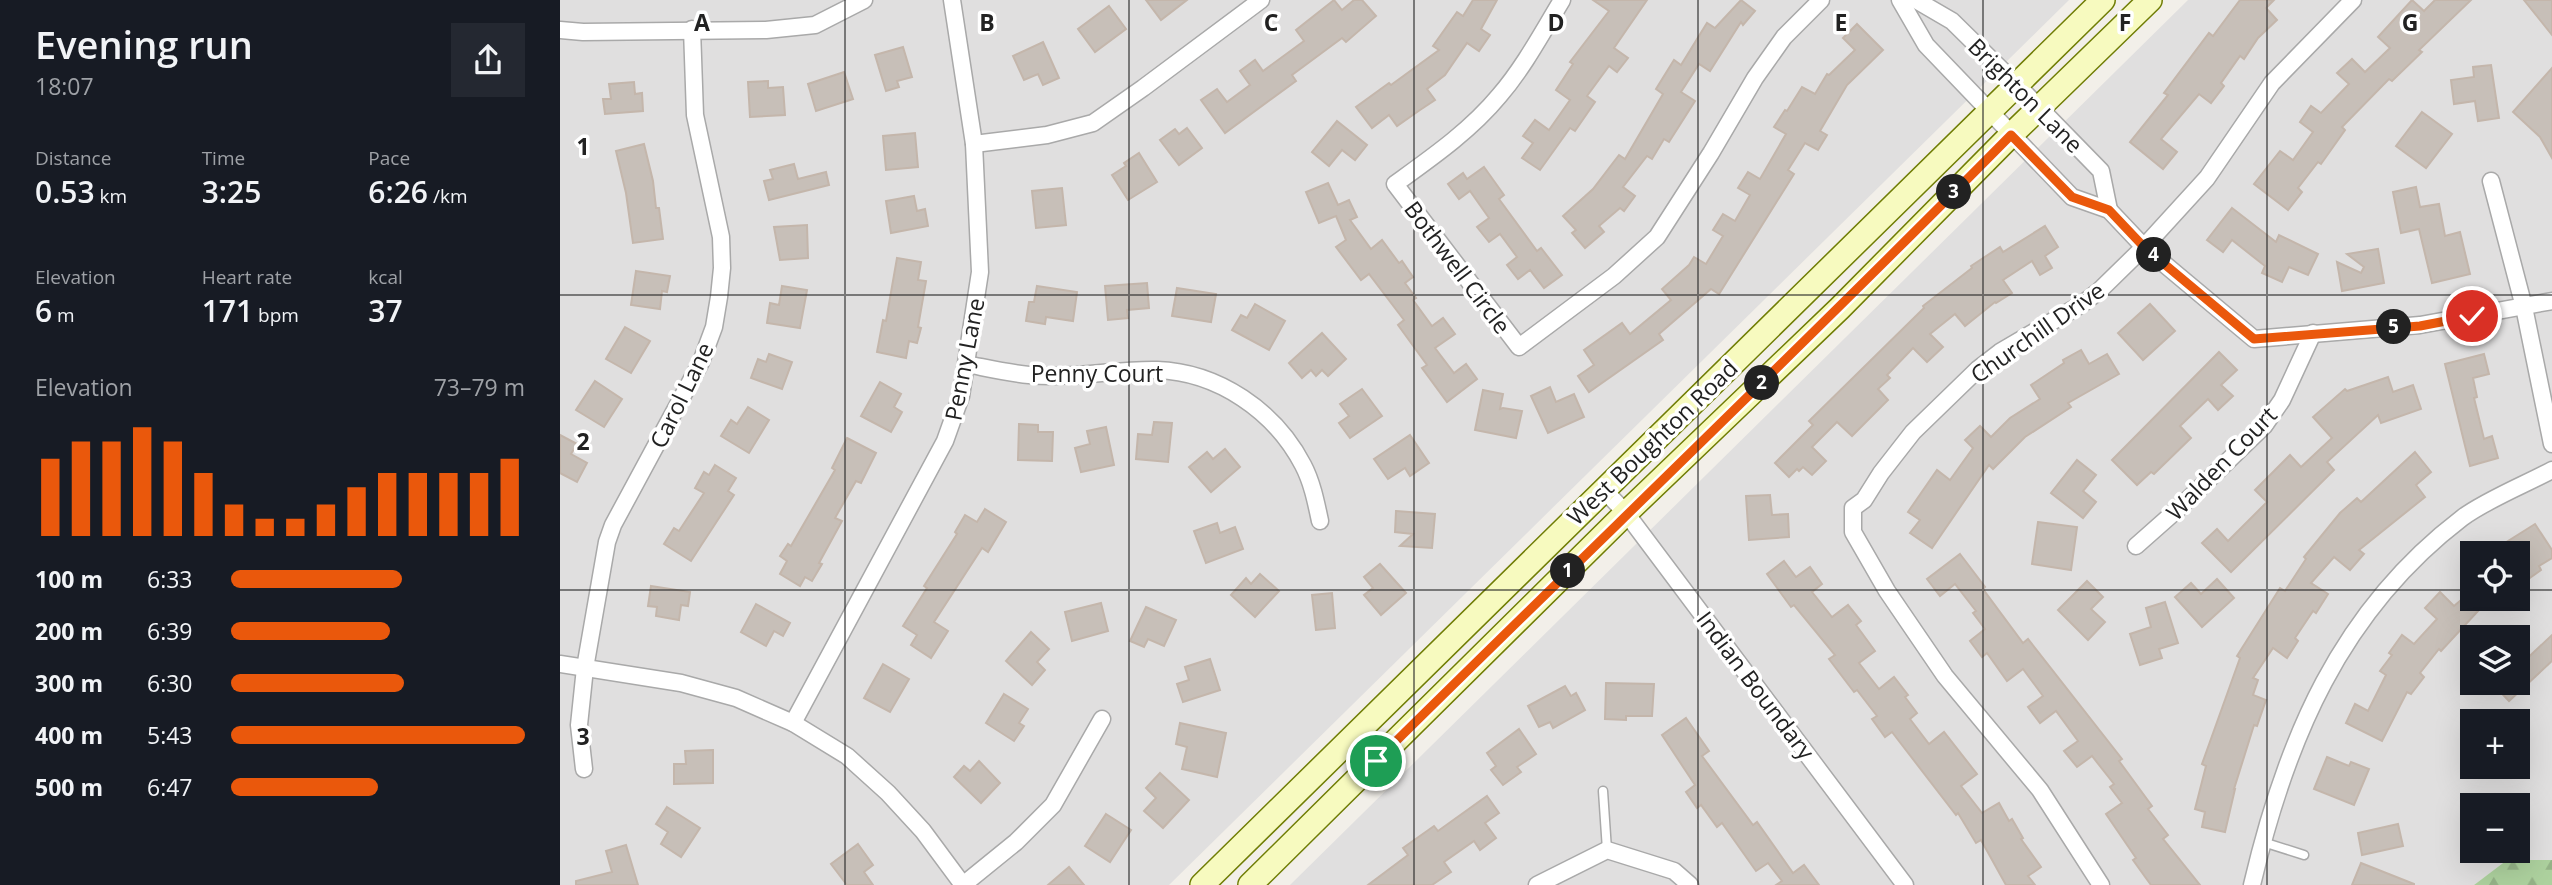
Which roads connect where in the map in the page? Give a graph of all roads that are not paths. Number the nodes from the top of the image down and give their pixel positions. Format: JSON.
{"nodes":[{"id":1,"x":864,"y":0,"type":"edge"},
{"id":2,"x":952,"y":0,"type":"edge"},
{"id":3,"x":1562,"y":0,"type":"edge"},
{"id":4,"x":1821,"y":0,"type":"edge"},
{"id":5,"x":1900,"y":0,"type":"edge"},
{"id":6,"x":1916,"y":0,"type":"edge"},
{"id":7,"x":2102,"y":0,"type":"edge"},
{"id":8,"x":2150,"y":0,"type":"edge"},
{"id":9,"x":2353,"y":0,"type":"edge"},
{"id":10,"x":1254,"y":2,"type":"edge"},
{"id":11,"x":692,"y":29,"type":"junction"},
{"id":12,"x":560,"y":30,"type":"edge"},
{"id":13,"x":2017,"y":84,"type":"junction"},
{"id":14,"x":2040,"y":108,"type":"junction"},
{"id":15,"x":1989,"y":111,"type":"junction"},
{"id":16,"x":2011,"y":135,"type":"junction"},
{"id":17,"x":974,"y":144,"type":"junction"},
{"id":18,"x":2491,"y":181,"type":"dead end"},
{"id":19,"x":2109,"y":210,"type":"junction"},
{"id":20,"x":2144,"y":247,"type":"junction"},
{"id":21,"x":2552,"y":301,"type":"edge"},
{"id":22,"x":2524,"y":307,"type":"junction"},
{"id":23,"x":2313,"y":333,"type":"junction"},
{"id":24,"x":966,"y":364,"type":"junction"},
{"id":25,"x":2552,"y":444,"type":"edge"},
{"id":26,"x":2552,"y":470,"type":"edge"},
{"id":27,"x":1603,"y":489,"type":"junction"},
{"id":28,"x":1626,"y":513,"type":"junction"},
{"id":29,"x":1320,"y":521,"type":"dead end"},
{"id":30,"x":2136,"y":546,"type":"dead end"},
{"id":31,"x":560,"y":664,"type":"edge"},
{"id":32,"x":585,"y":668,"type":"junction"},
{"id":33,"x":1101,"y":719,"type":"dead end"},
{"id":34,"x":793,"y":723,"type":"junction"},
{"id":35,"x":584,"y":769,"type":"dead end"},
{"id":36,"x":1603,"y":791,"type":"dead end"},
{"id":37,"x":2262,"y":841,"type":"junction"},
{"id":38,"x":1607,"y":850,"type":"junction"},
{"id":39,"x":2304,"y":855,"type":"dead end"},
{"id":40,"x":963,"y":885,"type":"edge"},
{"id":41,"x":1202,"y":885,"type":"edge"},
{"id":42,"x":1250,"y":885,"type":"edge"},
{"id":43,"x":1537,"y":885,"type":"edge"},
{"id":44,"x":1690,"y":885,"type":"edge"},
{"id":45,"x":1905,"y":885,"type":"edge"},
{"id":46,"x":2101,"y":885,"type":"edge"},
{"id":47,"x":2252,"y":885,"type":"edge"}],
"edges":[{"from":1,"to":11,"type":"street"},
{"from":2,"to":17,"type":"street","name":"Penny Lane"},
{"from":3,"to":4,"type":"street","name":"Bothwell Circle"},
{"from":5,"to":15,"type":"street","name":"Brighton Lane"},
{"from":6,"to":13,"type":"street","name":"Brighton Lane"},
{"from":7,"to":13,"type":"main road","name":"West Boughton Road"},
{"from":8,"to":14,"type":"main road","name":"West Boughton Road"},
{"from":9,"to":20,"type":"street","name":"Churchill Drive"},
{"from":10,"to":17,"type":"street"},
{"from":11,"to":12,"type":"street"},
{"from":11,"to":32,"type":"street","name":"Carol Lane"},
{"from":13,"to":14,"type":"street","name":"Brighton Lane"},
{"from":13,"to":15,"type":"main road","name":"West Boughton Road"},
{"from":14,"to":16,"type":"main road","name":"West Boughton Road"},
{"from":14,"to":19,"type":"street","name":"Brighton Lane"},
{"from":15,"to":16,"type":"street","name":"Brighton Lane"},
{"from":15,"to":27,"type":"main road","name":"West Boughton Road"},
{"from":16,"to":19,"type":"street","name":"Brighton Lane"},
{"from":16,"to":28,"type":"main road","name":"West Boughton Road"},
{"from":17,"to":24,"type":"street","name":"Penny Lane"},
{"from":18,"to":22,"type":"street"},
{"from":19,"to":20,"type":"street","name":"Brighton Lane"},
{"from":20,"to":23,"type":"street","name":"Brighton Lane"},
{"from":20,"to":46,"type":"street","name":"Churchill Drive"},
{"from":21,"to":22,"type":"street","name":"Brighton Lane"},
{"from":22,"to":23,"type":"street","name":"Brighton Lane"},
{"from":22,"to":25,"type":"street"},
{"from":23,"to":30,"type":"street","name":"Walden Court"},
{"from":24,"to":29,"type":"street","name":"Penny Court"},
{"from":24,"to":34,"type":"street","name":"Penny Lane"},
{"from":26,"to":37,"type":"street"},
{"from":27,"to":28,"type":"street","name":"Indian Boundary"},
{"from":27,"to":41,"type":"main road","name":"West Boughton Road"},
{"from":28,"to":42,"type":"main road","name":"West Boughton Road"},
{"from":28,"to":45,"type":"street","name":"Indian Boundary"},
{"from":31,"to":32,"type":"street"},
{"from":32,"to":34,"type":"street"},
{"from":32,"to":35,"type":"street","name":"Carol Lane"},
{"from":33,"to":40,"type":"street"},
{"from":34,"to":40,"type":"street"},
{"from":36,"to":38,"type":"lane"},
{"from":37,"to":39,"type":"lane"},
{"from":37,"to":47,"type":"street"},
{"from":38,"to":43,"type":"street"},
{"from":38,"to":44,"type":"street"}]}
